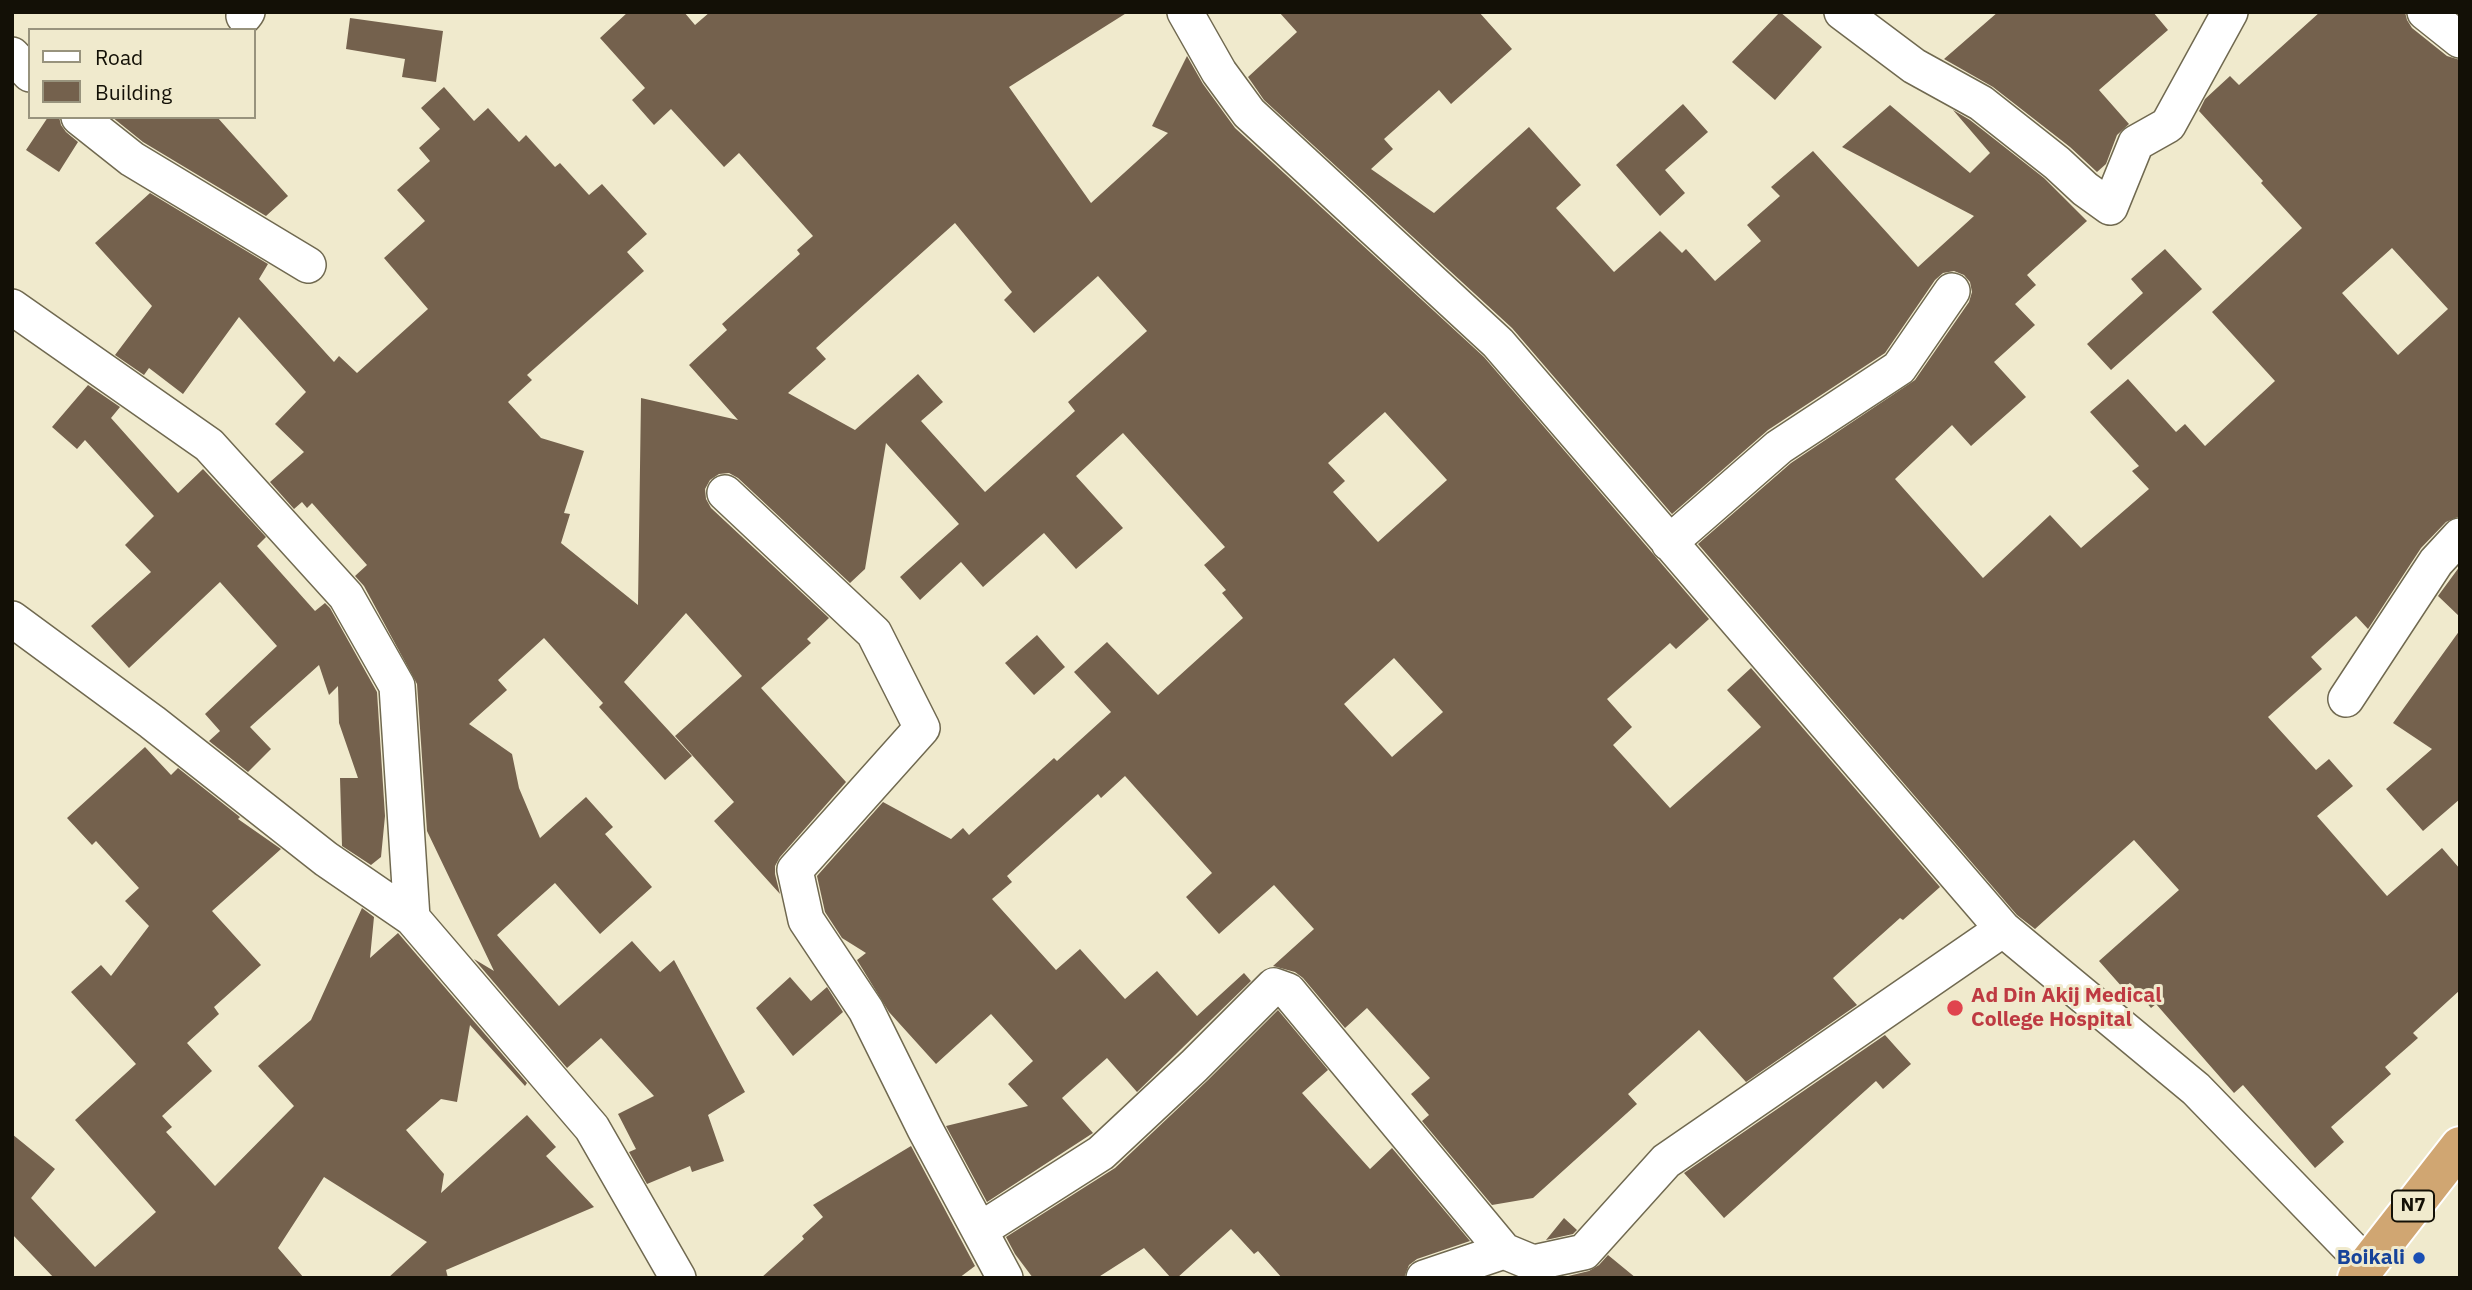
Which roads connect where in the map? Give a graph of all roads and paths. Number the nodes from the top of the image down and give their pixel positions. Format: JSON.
{"nodes":[{"id":1,"x":1185,"y":12,"type":"edge"},
{"id":2,"x":1842,"y":12,"type":"edge"},
{"id":3,"x":2230,"y":12,"type":"edge"},
{"id":4,"x":2425,"y":12,"type":"edge"},
{"id":5,"x":2460,"y":40,"type":"edge"},
{"id":6,"x":12,"y":55,"type":"edge"},
{"id":7,"x":28,"y":72,"type":"edge"},
{"id":8,"x":82,"y":119,"type":"edge"},
{"id":9,"x":308,"y":265,"type":"dead end"},
{"id":10,"x":1952,"y":291,"type":"dead end"},
{"id":11,"x":12,"y":307,"type":"edge"},
{"id":12,"x":725,"y":493,"type":"dead end"},
{"id":13,"x":2460,"y":536,"type":"edge"},
{"id":14,"x":1669,"y":543,"type":"junction"},
{"id":15,"x":12,"y":619,"type":"edge"},
{"id":16,"x":2346,"y":699,"type":"dead end"},
{"id":17,"x":412,"y":918,"type":"junction"},
{"id":18,"x":2003,"y":929,"type":"junction"},
{"id":19,"x":2460,"y":1146,"type":"edge"},
{"id":20,"x":980,"y":1230,"type":"junction"},
{"id":21,"x":1504,"y":1251,"type":"junction"},
{"id":22,"x":2362,"y":1271,"type":"edge"},
{"id":23,"x":678,"y":1278,"type":"edge"},
{"id":24,"x":1005,"y":1278,"type":"edge"},
{"id":25,"x":1424,"y":1278,"type":"edge"}],
"edges":[{"from":1,"to":14,"type":"street"},
{"from":2,"to":3,"type":"street"},
{"from":4,"to":5,"type":"street"},
{"from":6,"to":7,"type":"street"},
{"from":8,"to":9,"type":"street"},
{"from":10,"to":14,"type":"street"},
{"from":11,"to":17,"type":"street"},
{"from":12,"to":20,"type":"street"},
{"from":13,"to":16,"type":"street"},
{"from":14,"to":18,"type":"street"},
{"from":15,"to":17,"type":"street"},
{"from":17,"to":23,"type":"street"},
{"from":18,"to":21,"type":"street"},
{"from":18,"to":22,"type":"street"},
{"from":19,"to":22,"type":"highway","number":"N7"},
{"from":20,"to":21,"type":"street"},
{"from":20,"to":24,"type":"street"},
{"from":21,"to":25,"type":"street"}]}
